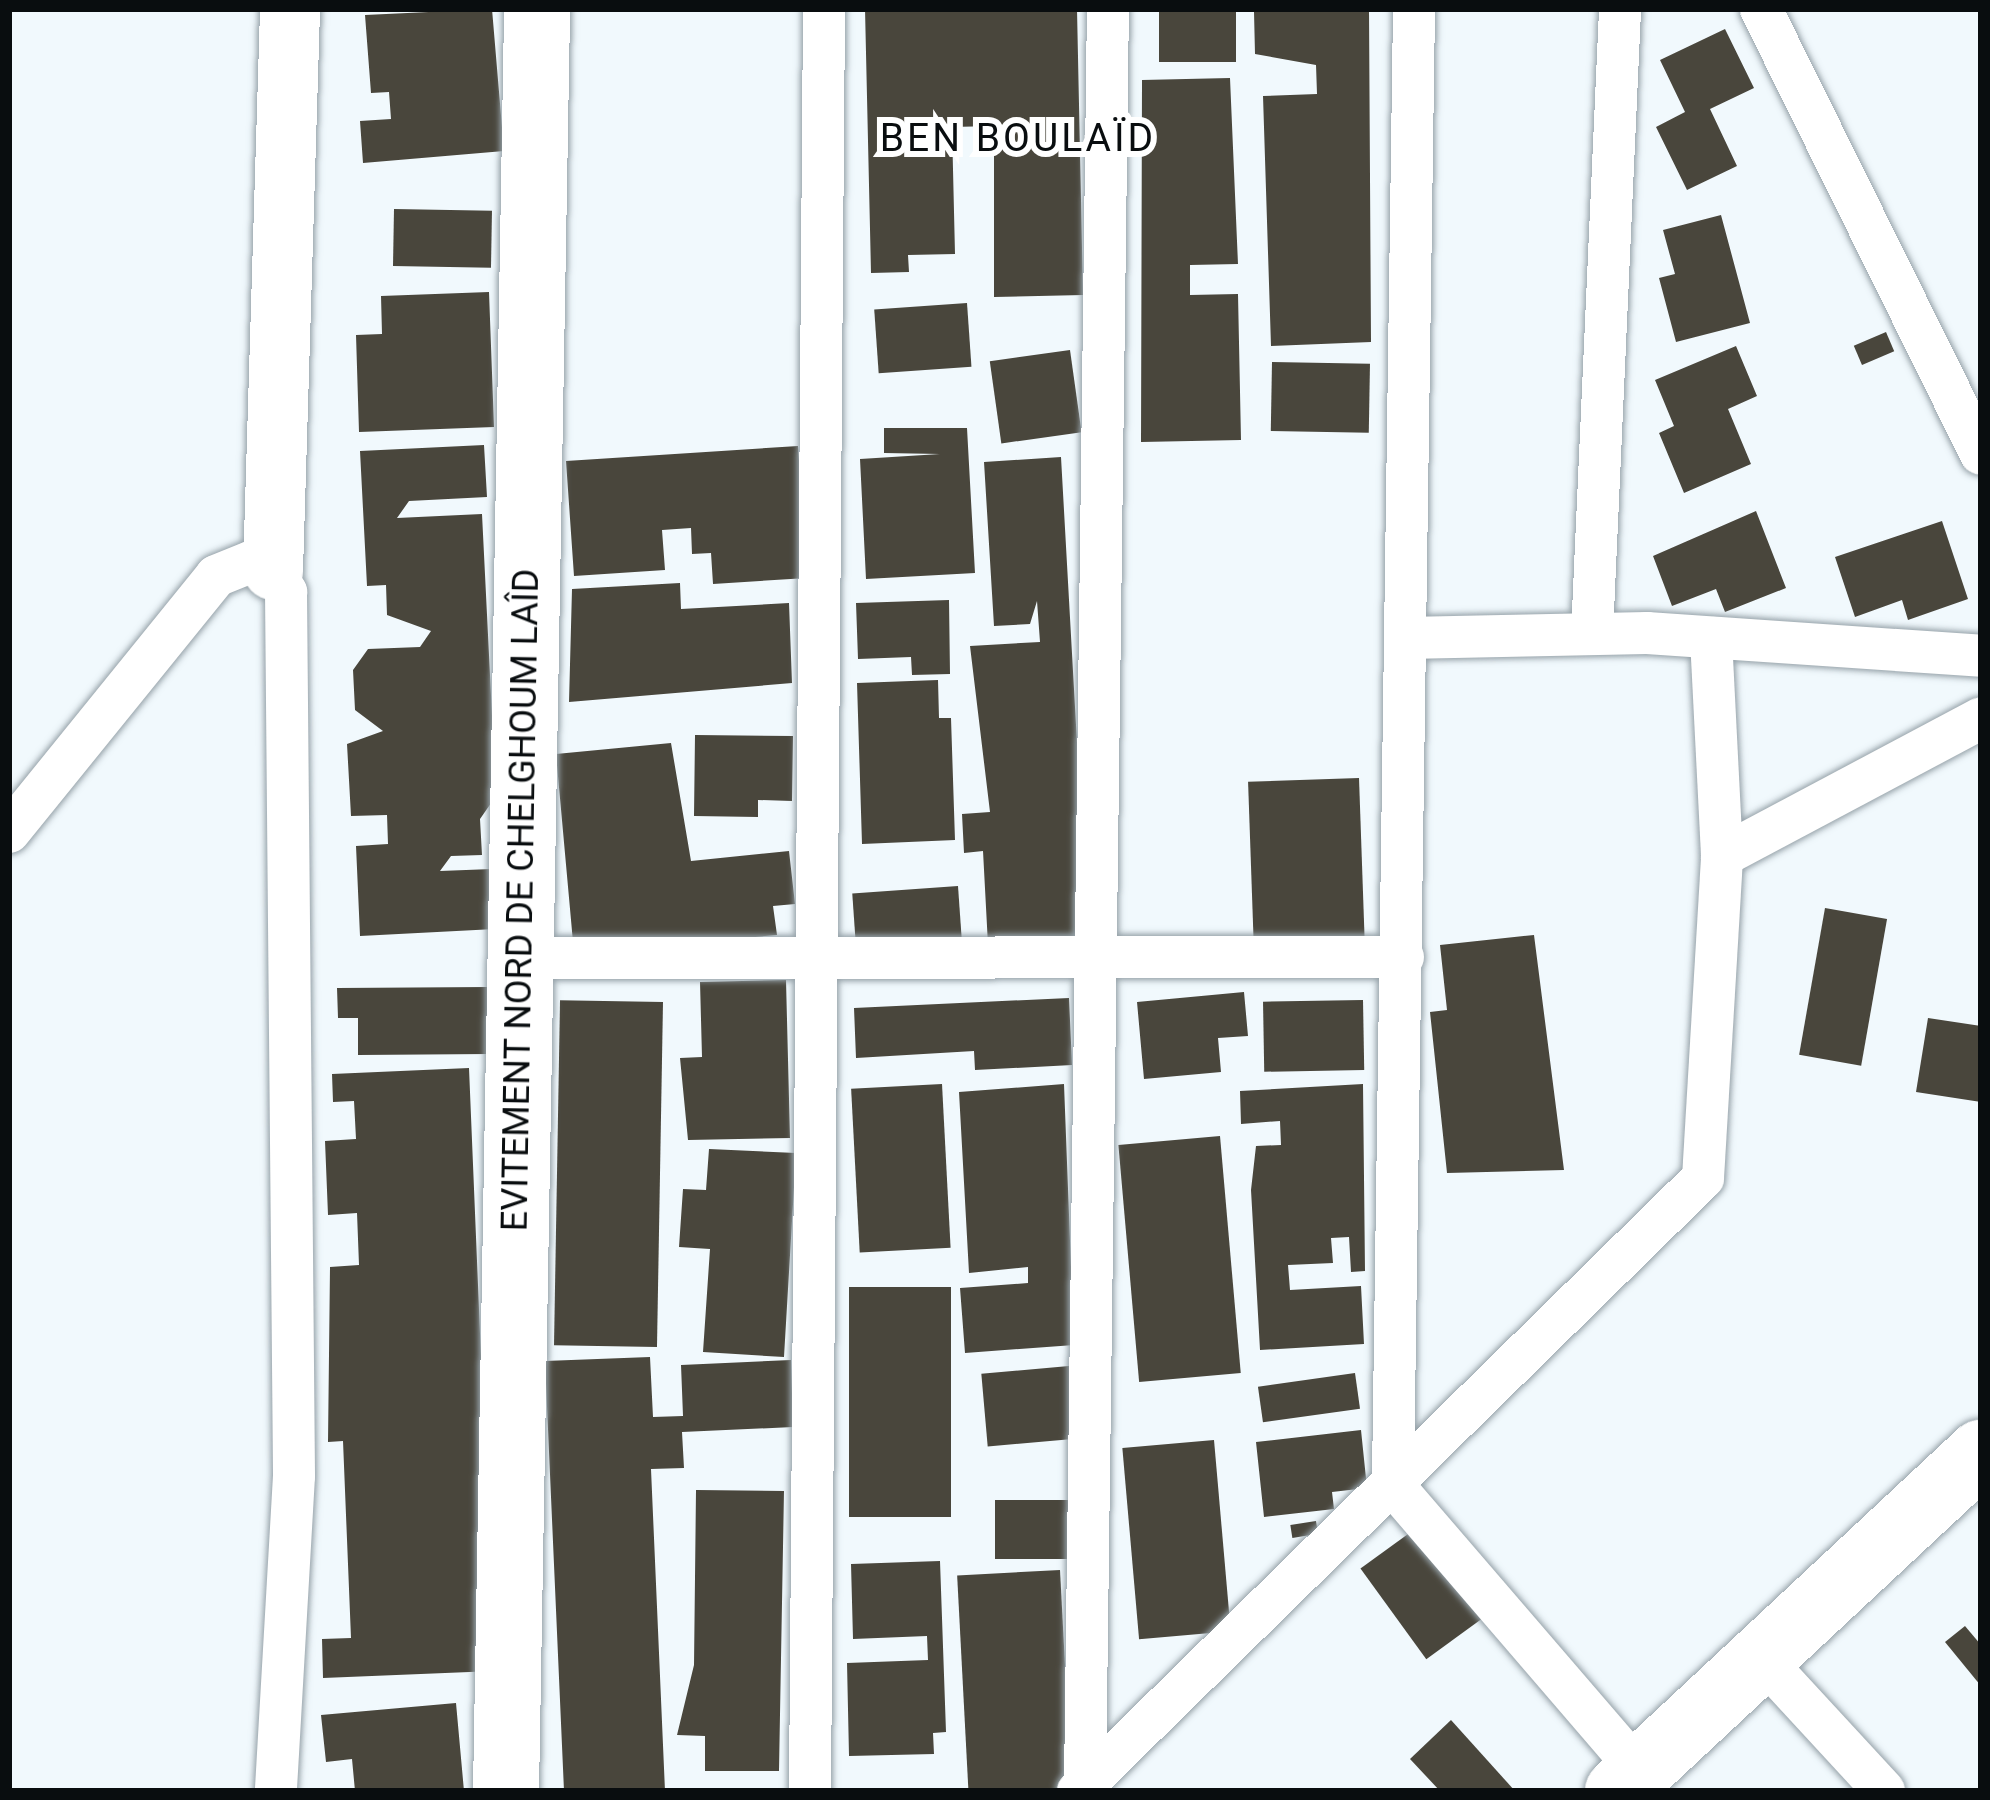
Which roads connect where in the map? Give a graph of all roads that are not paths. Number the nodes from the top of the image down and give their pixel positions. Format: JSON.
{"nodes":[{"id":1,"x":290,"y":9,"type":"edge"},
{"id":2,"x":537,"y":9,"type":"edge"},
{"id":3,"x":824,"y":9,"type":"edge"},
{"id":4,"x":1108,"y":9,"type":"edge"},
{"id":5,"x":1414,"y":9,"type":"edge"},
{"id":6,"x":1620,"y":9,"type":"edge"},
{"id":7,"x":1761,"y":9,"type":"edge"},
{"id":8,"x":1981,"y":454,"type":"edge"},
{"id":9,"x":273,"y":570,"type":"junction"},
{"id":10,"x":1592,"y":634,"type":"junction"},
{"id":11,"x":1406,"y":638,"type":"junction"},
{"id":12,"x":1711,"y":638,"type":"junction"},
{"id":13,"x":1981,"y":656,"type":"edge"},
{"id":14,"x":1981,"y":718,"type":"edge"},
{"id":15,"x":9,"y":832,"type":"edge"},
{"id":16,"x":1722,"y":856,"type":"junction"},
{"id":17,"x":1403,"y":957,"type":"junction"},
{"id":18,"x":520,"y":958,"type":"junction"},
{"id":19,"x":812,"y":958,"type":"junction"},
{"id":20,"x":1094,"y":963,"type":"junction"},
{"id":21,"x":1981,"y":1454,"type":"edge"},
{"id":22,"x":1393,"y":1485,"type":"junction"},
{"id":23,"x":1755,"y":1673,"type":"junction"},
{"id":24,"x":1640,"y":1784,"type":"edge"},
{"id":25,"x":1082,"y":1788,"type":"edge"},
{"id":26,"x":276,"y":1791,"type":"edge"},
{"id":27,"x":506,"y":1791,"type":"edge"},
{"id":28,"x":810,"y":1791,"type":"edge"},
{"id":29,"x":1884,"y":1791,"type":"edge"}],
"edges":[{"from":1,"to":9,"type":"street"},
{"from":2,"to":18,"type":"main road","name":"EVITEMENT NORD DE CHELGHOUM LAÎD"},
{"from":3,"to":19,"type":"street"},
{"from":4,"to":20,"type":"street"},
{"from":5,"to":11,"type":"street"},
{"from":6,"to":10,"type":"street"},
{"from":7,"to":8,"type":"street"},
{"from":9,"to":15,"type":"street"},
{"from":9,"to":26,"type":"street"},
{"from":10,"to":11,"type":"street"},
{"from":10,"to":12,"type":"street"},
{"from":11,"to":17,"type":"street"},
{"from":12,"to":13,"type":"street"},
{"from":12,"to":16,"type":"street"},
{"from":14,"to":16,"type":"street"},
{"from":16,"to":22,"type":"street"},
{"from":17,"to":20,"type":"street"},
{"from":17,"to":22,"type":"street"},
{"from":18,"to":19,"type":"street"},
{"from":18,"to":27,"type":"main road","name":"EVITEMENT NORD DE CHELGHOUM LAÎD"},
{"from":19,"to":20,"type":"street"},
{"from":19,"to":28,"type":"street"},
{"from":20,"to":25,"type":"street"},
{"from":21,"to":23,"type":"main road"},
{"from":22,"to":24,"type":"street"},
{"from":22,"to":25,"type":"street"},
{"from":23,"to":24,"type":"main road"},
{"from":23,"to":29,"type":"street"}]}
